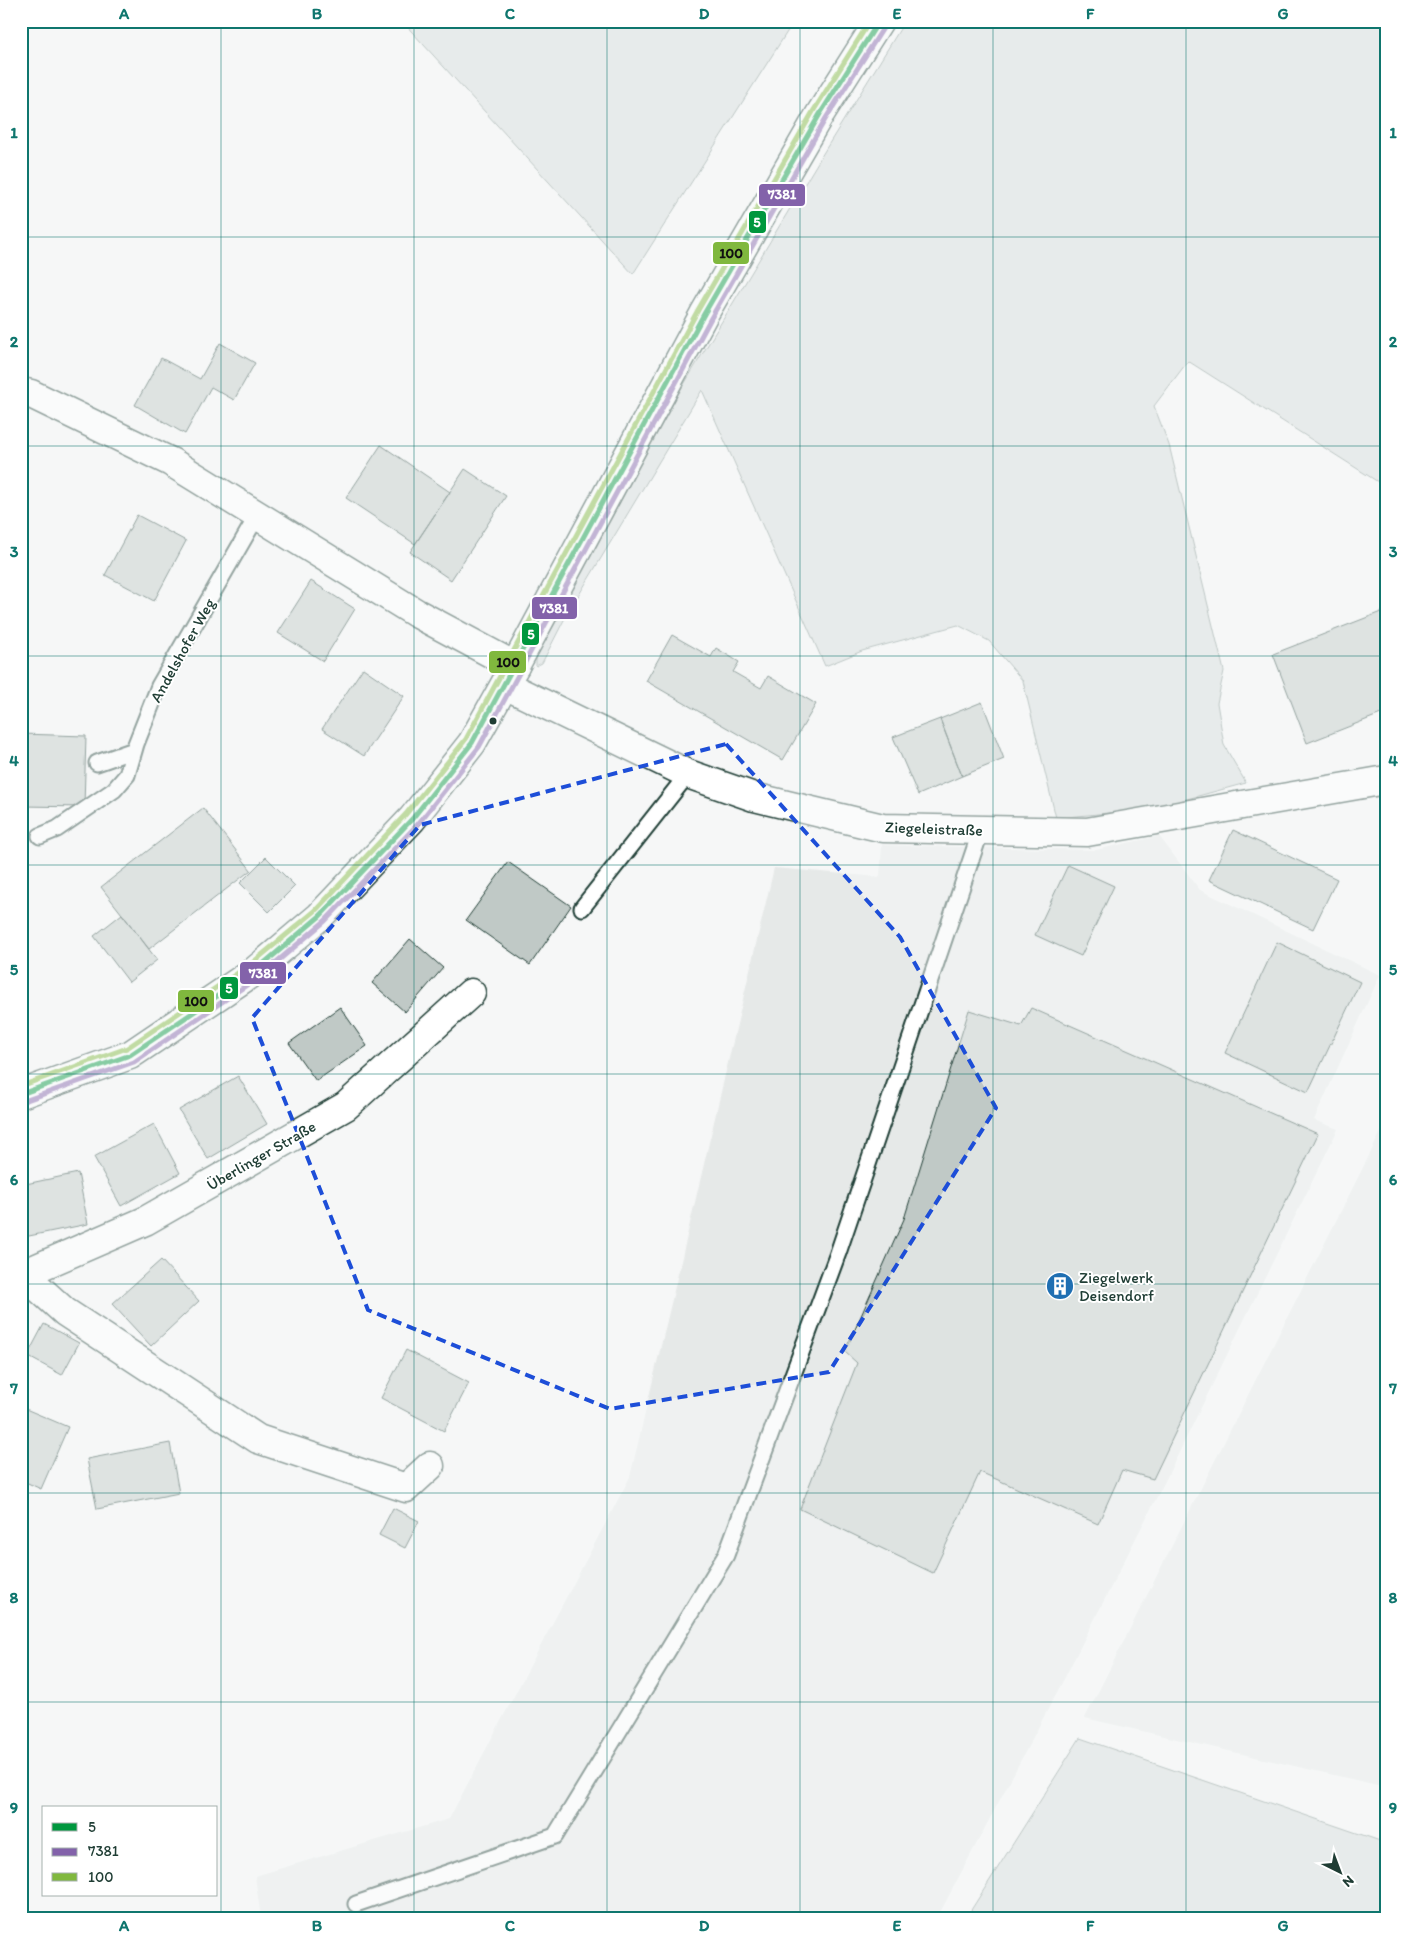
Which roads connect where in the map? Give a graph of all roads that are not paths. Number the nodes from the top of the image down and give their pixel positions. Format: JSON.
{"nodes":[{"id":1,"x":879,"y":21,"type":"edge"},
{"id":2,"x":21,"y":392,"type":"edge"},
{"id":3,"x":257,"y":516,"type":"junction"},
{"id":4,"x":510,"y":675,"type":"junction"},
{"id":5,"x":134,"y":750,"type":"junction"},
{"id":6,"x":97,"y":764,"type":"dead end"},
{"id":7,"x":688,"y":774,"type":"junction"},
{"id":8,"x":1386,"y":780,"type":"edge"},
{"id":9,"x":981,"y":830,"type":"junction"},
{"id":10,"x":40,"y":836,"type":"dead end"},
{"id":11,"x":582,"y":908,"type":"dead end"},
{"id":12,"x":471,"y":993,"type":"dead end"},
{"id":13,"x":21,"y":1094,"type":"edge"},
{"id":14,"x":22,"y":1273,"type":"edge"},
{"id":15,"x":430,"y":1466,"type":"dead end"},
{"id":16,"x":356,"y":1904,"type":"dead end"}],
"edges":[{"from":1,"to":4,"type":"street"},
{"from":2,"to":3,"type":"street"},
{"from":3,"to":4,"type":"street"},
{"from":3,"to":5,"type":"lane","name":"Andelshofer Weg"},
{"from":4,"to":7,"type":"street","name":"Ziegeleistraße"},
{"from":4,"to":13,"type":"street"},
{"from":5,"to":6,"type":"lane"},
{"from":5,"to":10,"type":"lane","name":"Andelshofer Weg"},
{"from":7,"to":9,"type":"street","name":"Ziegeleistraße"},
{"from":7,"to":11,"type":"lane"},
{"from":8,"to":9,"type":"street","name":"Ziegeleistraße"},
{"from":9,"to":16,"type":"lane"},
{"from":12,"to":14,"type":"street","name":"Überlinger Straße"},
{"from":14,"to":15,"type":"street","name":"Überlinger Straße"}]}
